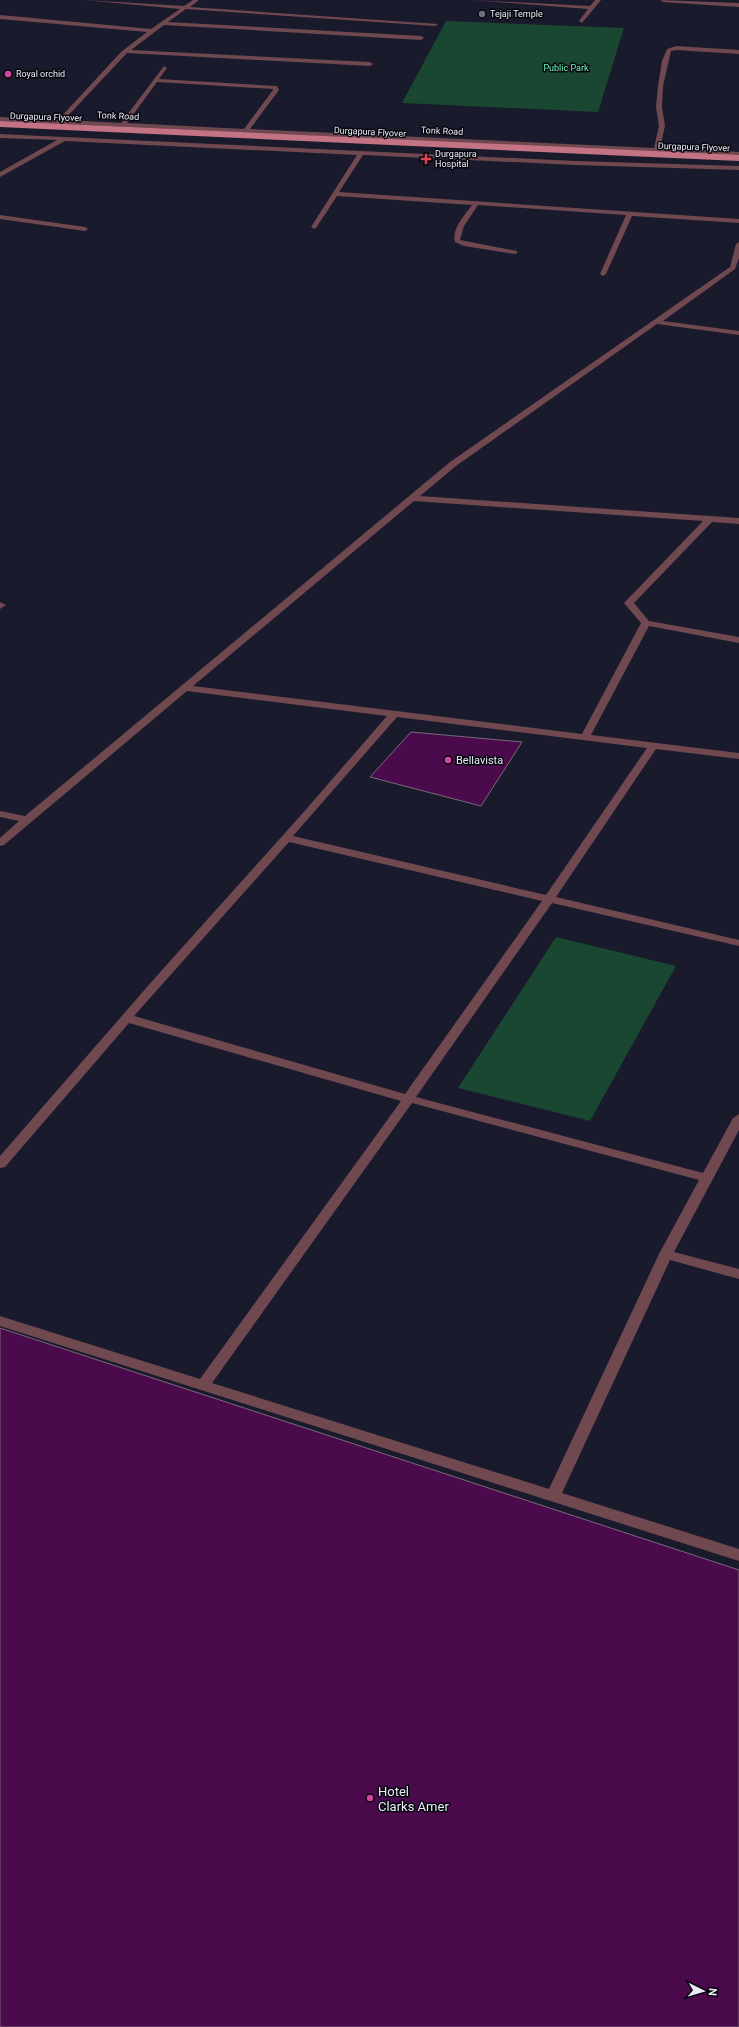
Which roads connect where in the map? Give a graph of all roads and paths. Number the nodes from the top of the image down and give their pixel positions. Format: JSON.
{"nodes":[{"id":1,"x":87,"y":0,"type":"edge"},
{"id":2,"x":196,"y":0,"type":"edge"},
{"id":3,"x":474,"y":0,"type":"edge"},
{"id":4,"x":598,"y":0,"type":"edge"},
{"id":5,"x":663,"y":0,"type":"edge"},
{"id":6,"x":739,"y":6,"type":"edge"},
{"id":7,"x":183,"y":8,"type":"junction"},
{"id":8,"x":591,"y":8,"type":"junction"},
{"id":9,"x":0,"y":17,"type":"edge"},
{"id":10,"x":582,"y":21,"type":"dead end"},
{"id":11,"x":163,"y":23,"type":"junction"},
{"id":12,"x":435,"y":24,"type":"dead end"},
{"id":13,"x":151,"y":31,"type":"junction"},
{"id":14,"x":421,"y":38,"type":"dead end"},
{"id":15,"x":127,"y":51,"type":"junction"},
{"id":16,"x":739,"y":52,"type":"edge"},
{"id":17,"x":370,"y":64,"type":"dead end"},
{"id":18,"x":164,"y":68,"type":"dead end"},
{"id":19,"x":156,"y":80,"type":"junction"},
{"id":20,"x":0,"y":119,"type":"edge"},
{"id":21,"x":22,"y":120,"type":"junction"},
{"id":22,"x":59,"y":122,"type":"junction"},
{"id":23,"x":0,"y":124,"type":"edge"},
{"id":24,"x":123,"y":125,"type":"junction"},
{"id":25,"x":245,"y":131,"type":"junction"},
{"id":26,"x":0,"y":132,"type":"edge"},
{"id":27,"x":3,"y":136,"type":"edge"},
{"id":28,"x":65,"y":139,"type":"junction"},
{"id":29,"x":0,"y":140,"type":"edge"},
{"id":30,"x":657,"y":150,"type":"junction"},
{"id":31,"x":362,"y":152,"type":"junction"},
{"id":32,"x":739,"y":154,"type":"edge"},
{"id":33,"x":739,"y":158,"type":"edge"},
{"id":34,"x":739,"y":165,"type":"edge"},
{"id":35,"x":739,"y":168,"type":"edge"},
{"id":36,"x":0,"y":174,"type":"edge"},
{"id":37,"x":337,"y":194,"type":"junction"},
{"id":38,"x":476,"y":204,"type":"junction"},
{"id":39,"x":630,"y":214,"type":"junction"},
{"id":40,"x":0,"y":217,"type":"edge"},
{"id":41,"x":739,"y":221,"type":"edge"},
{"id":42,"x":314,"y":227,"type":"dead end"},
{"id":43,"x":85,"y":229,"type":"dead end"},
{"id":44,"x":739,"y":244,"type":"edge"},
{"id":45,"x":515,"y":252,"type":"dead end"},
{"id":46,"x":737,"y":264,"type":"edge"},
{"id":47,"x":603,"y":274,"type":"dead end"},
{"id":48,"x":656,"y":322,"type":"junction"},
{"id":49,"x":739,"y":333,"type":"edge"},
{"id":50,"x":413,"y":498,"type":"junction"},
{"id":51,"x":710,"y":519,"type":"junction"},
{"id":52,"x":739,"y":521,"type":"edge"},
{"id":53,"x":646,"y":623,"type":"junction"},
{"id":54,"x":739,"y":640,"type":"edge"},
{"id":55,"x":185,"y":688,"type":"junction"},
{"id":56,"x":394,"y":714,"type":"junction"},
{"id":57,"x":585,"y":737,"type":"junction"},
{"id":58,"x":653,"y":746,"type":"junction"},
{"id":59,"x":739,"y":756,"type":"edge"},
{"id":60,"x":0,"y":814,"type":"edge"},
{"id":61,"x":28,"y":820,"type":"junction"},
{"id":62,"x":286,"y":838,"type":"junction"},
{"id":63,"x":0,"y":843,"type":"edge"},
{"id":64,"x":551,"y":899,"type":"junction"},
{"id":65,"x":739,"y":943,"type":"edge"},
{"id":66,"x":126,"y":1018,"type":"junction"},
{"id":67,"x":409,"y":1099,"type":"junction"},
{"id":68,"x":739,"y":1118,"type":"edge"},
{"id":69,"x":0,"y":1164,"type":"edge"},
{"id":70,"x":707,"y":1178,"type":"junction"},
{"id":71,"x":666,"y":1254,"type":"junction"},
{"id":72,"x":739,"y":1274,"type":"edge"},
{"id":73,"x":0,"y":1321,"type":"edge"},
{"id":74,"x":204,"y":1385,"type":"junction"},
{"id":75,"x":553,"y":1497,"type":"junction"},
{"id":76,"x":739,"y":1555,"type":"edge"}],
"edges":[{"from":1,"to":7,"type":"street"},
{"from":2,"to":7,"type":"street"},
{"from":3,"to":8,"type":"street"},
{"from":4,"to":8,"type":"street"},
{"from":5,"to":6,"type":"street"},
{"from":7,"to":11,"type":"street"},
{"from":7,"to":12,"type":"street"},
{"from":8,"to":10,"type":"street"},
{"from":9,"to":13,"type":"street"},
{"from":11,"to":13,"type":"street"},
{"from":11,"to":14,"type":"street"},
{"from":13,"to":15,"type":"street"},
{"from":15,"to":17,"type":"street"},
{"from":15,"to":22,"type":"street"},
{"from":16,"to":30,"type":"street"},
{"from":18,"to":19,"type":"street"},
{"from":19,"to":24,"type":"street"},
{"from":19,"to":25,"type":"street"},
{"from":20,"to":21,"type":"street","name":"Tonk Road"},
{"from":21,"to":22,"type":"street","name":"Tonk Road"},
{"from":21,"to":27,"type":"street"},
{"from":22,"to":24,"type":"street","name":"Tonk Road"},
{"from":23,"to":33,"type":"main road","name":"Durgapura Flyover","bridge":true},
{"from":24,"to":25,"type":"street","name":"Tonk Road"},
{"from":25,"to":30,"type":"street","name":"Tonk Road"},
{"from":26,"to":34,"type":"main road","name":"Durgapura Flyover"},
{"from":27,"to":28,"type":"street"},
{"from":27,"to":29,"type":"street"},
{"from":28,"to":31,"type":"street"},
{"from":28,"to":36,"type":"street"},
{"from":30,"to":32,"type":"street","name":"Tonk Road"},
{"from":31,"to":35,"type":"street"},
{"from":31,"to":37,"type":"street"},
{"from":37,"to":38,"type":"street"},
{"from":37,"to":42,"type":"street"},
{"from":38,"to":39,"type":"street"},
{"from":38,"to":45,"type":"street"},
{"from":39,"to":41,"type":"street"},
{"from":39,"to":47,"type":"street"},
{"from":40,"to":43,"type":"street"},
{"from":44,"to":46,"type":"street"},
{"from":46,"to":48,"type":"street"},
{"from":48,"to":49,"type":"street"},
{"from":48,"to":50,"type":"street"},
{"from":50,"to":51,"type":"street"},
{"from":50,"to":55,"type":"street"},
{"from":51,"to":52,"type":"street"},
{"from":51,"to":53,"type":"street"},
{"from":53,"to":54,"type":"street"},
{"from":53,"to":57,"type":"street"},
{"from":55,"to":56,"type":"street"},
{"from":55,"to":61,"type":"street"},
{"from":56,"to":57,"type":"street"},
{"from":56,"to":62,"type":"street"},
{"from":57,"to":58,"type":"street"},
{"from":58,"to":59,"type":"street"},
{"from":58,"to":64,"type":"street"},
{"from":60,"to":61,"type":"street"},
{"from":61,"to":63,"type":"street"},
{"from":62,"to":64,"type":"street"},
{"from":62,"to":66,"type":"street"},
{"from":64,"to":65,"type":"street"},
{"from":64,"to":67,"type":"street"},
{"from":66,"to":67,"type":"street"},
{"from":66,"to":69,"type":"street"},
{"from":67,"to":70,"type":"street"},
{"from":67,"to":74,"type":"street"},
{"from":68,"to":70,"type":"street"},
{"from":70,"to":71,"type":"street"},
{"from":71,"to":72,"type":"street"},
{"from":71,"to":75,"type":"street"},
{"from":73,"to":74,"type":"street"},
{"from":74,"to":75,"type":"street"},
{"from":75,"to":76,"type":"street"}]}
